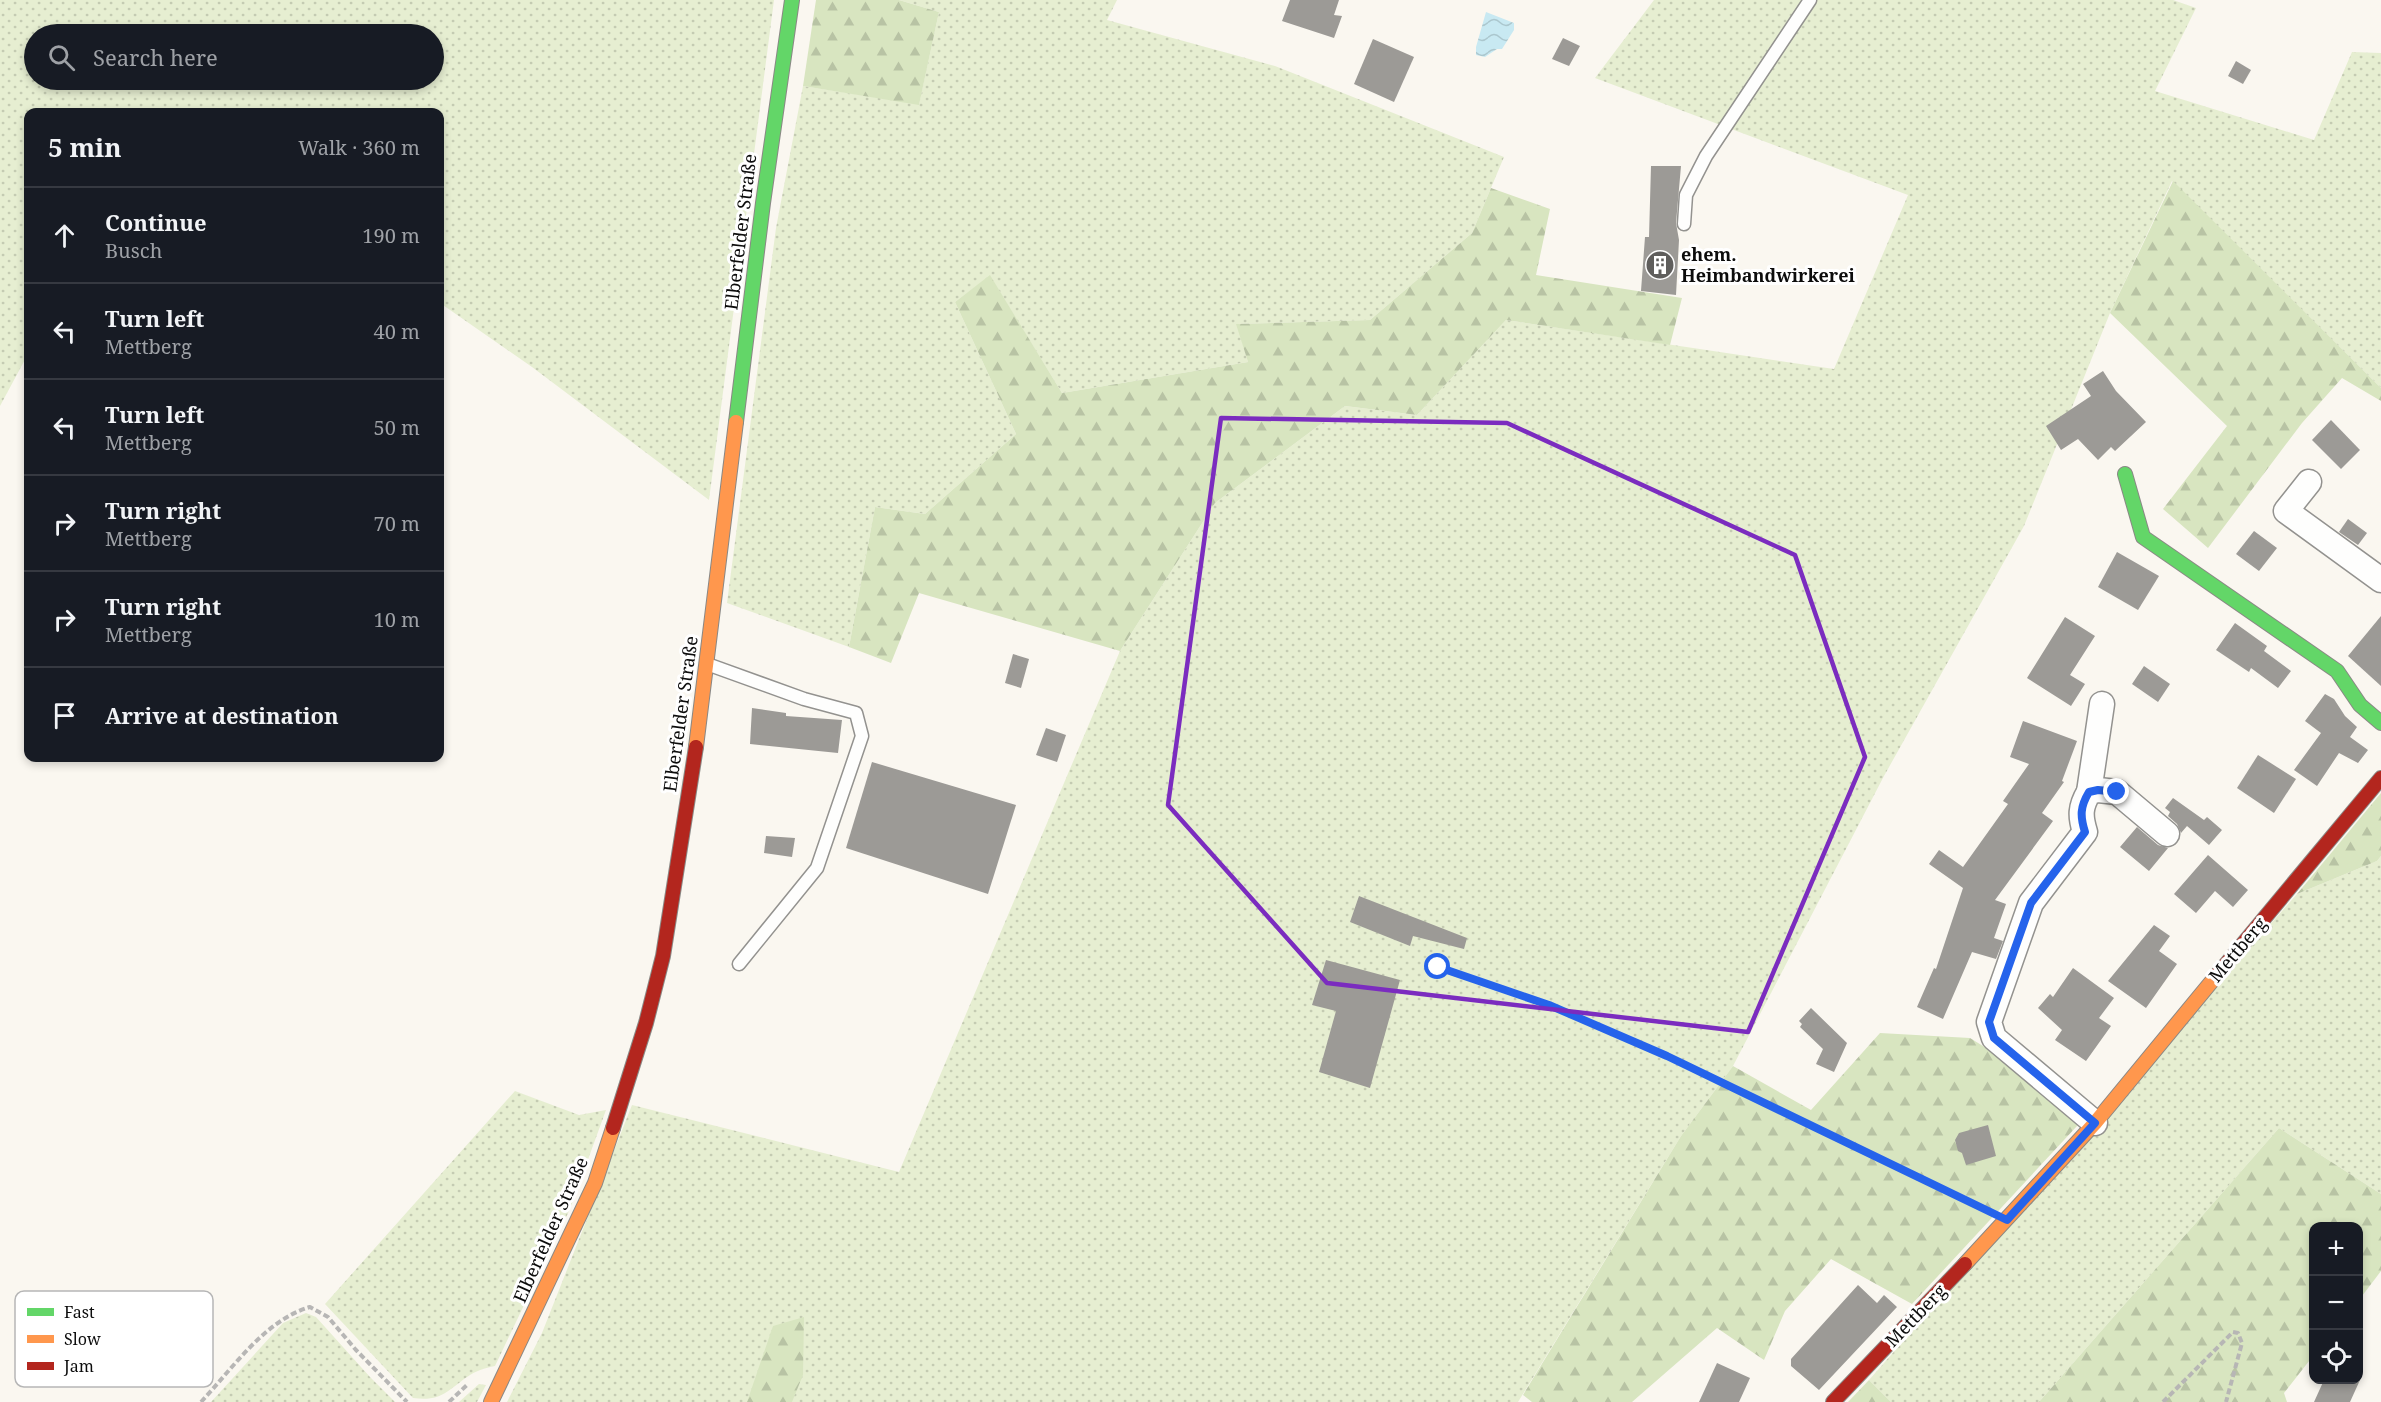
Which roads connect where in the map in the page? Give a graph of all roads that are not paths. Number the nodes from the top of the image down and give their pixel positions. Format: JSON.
{"nodes":[{"id":1,"x":792,"y":0,"type":"edge"},
{"id":2,"x":1810,"y":0,"type":"edge"},
{"id":3,"x":1684,"y":224,"type":"dead end"},
{"id":4,"x":2125,"y":474,"type":"dead end"},
{"id":5,"x":2310,"y":482,"type":"dead end"},
{"id":6,"x":2381,"y":580,"type":"edge"},
{"id":7,"x":706,"y":664,"type":"junction"},
{"id":8,"x":2102,"y":704,"type":"dead end"},
{"id":9,"x":2381,"y":723,"type":"edge"},
{"id":10,"x":2381,"y":778,"type":"edge"},
{"id":11,"x":2089,"y":792,"type":"junction"},
{"id":12,"x":2167,"y":834,"type":"dead end"},
{"id":13,"x":739,"y":964,"type":"dead end"},
{"id":14,"x":2095,"y":1123,"type":"junction"},
{"id":15,"x":491,"y":1402,"type":"edge"},
{"id":16,"x":1833,"y":1402,"type":"edge"}],
"edges":[{"from":1,"to":7,"type":"main road","name":"Elberfelder Straße"},
{"from":2,"to":3,"type":"lane"},
{"from":4,"to":9,"type":"main road"},
{"from":5,"to":6,"type":"street"},
{"from":7,"to":13,"type":"lane"},
{"from":7,"to":15,"type":"main road","name":"Elberfelder Straße"},
{"from":8,"to":11,"type":"street"},
{"from":10,"to":14,"type":"main road","name":"Mettberg"},
{"from":11,"to":12,"type":"street"},
{"from":11,"to":14,"type":"street"},
{"from":14,"to":16,"type":"main road","name":"Mettberg"}]}
